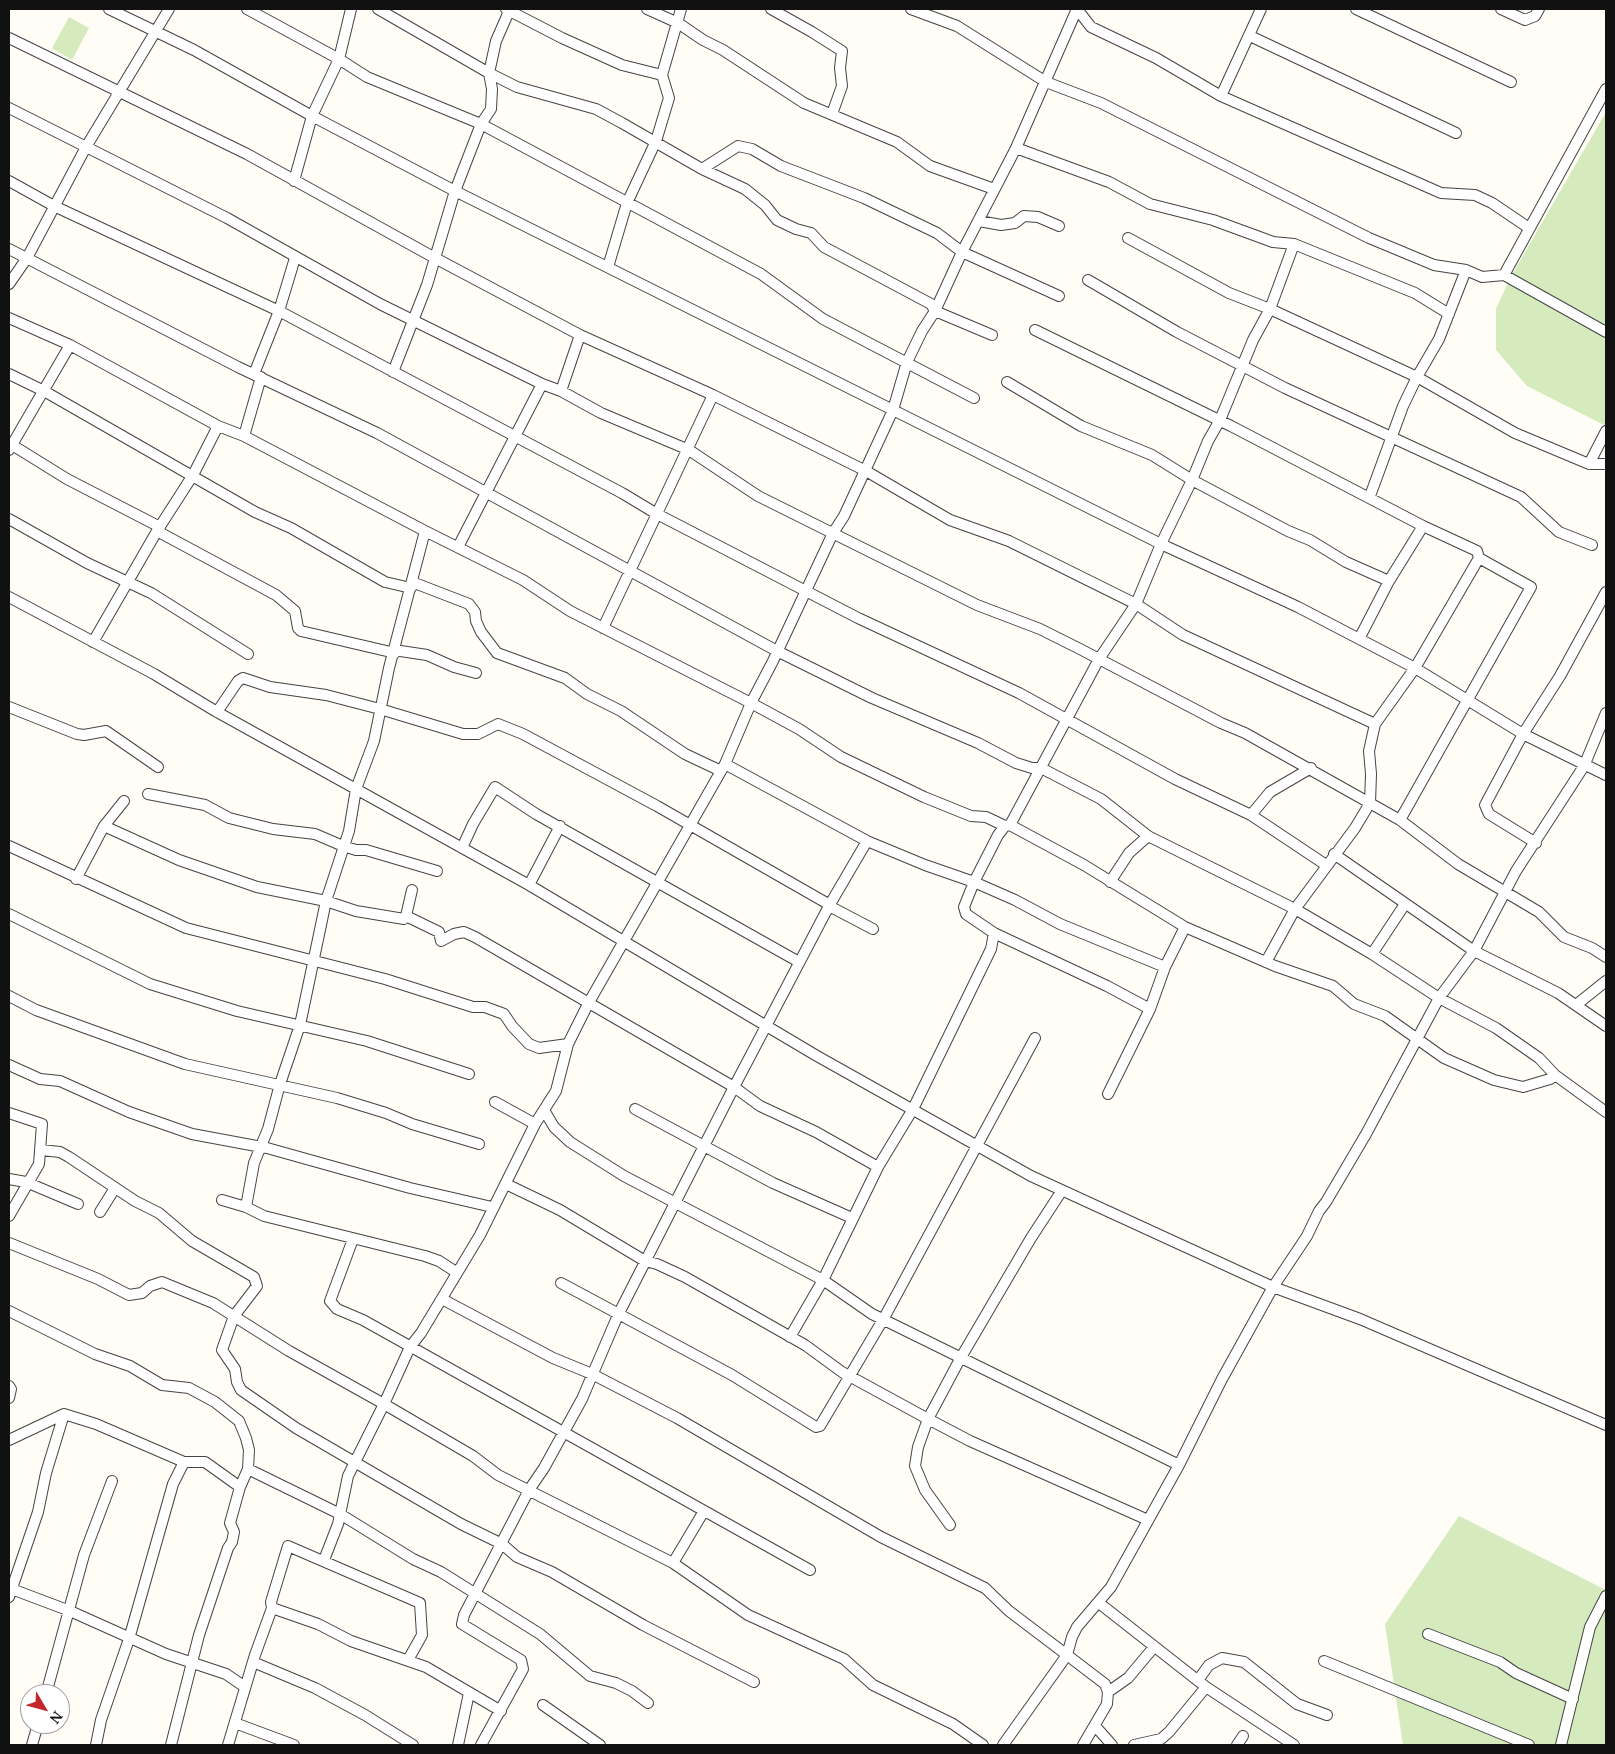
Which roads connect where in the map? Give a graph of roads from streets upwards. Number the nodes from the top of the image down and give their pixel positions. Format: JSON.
{"nodes":[{"id":1,"x":109,"y":9,"type":"edge"},
{"id":2,"x":169,"y":9,"type":"edge"},
{"id":3,"x":246,"y":9,"type":"edge"},
{"id":4,"x":351,"y":9,"type":"edge"},
{"id":5,"x":378,"y":9,"type":"edge"},
{"id":6,"x":508,"y":9,"type":"edge"},
{"id":7,"x":647,"y":9,"type":"edge"},
{"id":8,"x":681,"y":9,"type":"edge"},
{"id":9,"x":771,"y":9,"type":"edge"},
{"id":10,"x":911,"y":9,"type":"edge"},
{"id":11,"x":1076,"y":9,"type":"edge"},
{"id":12,"x":1261,"y":9,"type":"edge"},
{"id":13,"x":1356,"y":9,"type":"edge"},
{"id":14,"x":1501,"y":9,"type":"edge"},
{"id":15,"x":1540,"y":9,"type":"edge"},
{"id":16,"x":678,"y":23,"type":"junction"},
{"id":17,"x":155,"y":31,"type":"junction"},
{"id":18,"x":1250,"y":36,"type":"junction"},
{"id":19,"x":9,"y":38,"type":"edge"},
{"id":20,"x":339,"y":59,"type":"junction"},
{"id":21,"x":489,"y":73,"type":"junction"},
{"id":22,"x":662,"y":75,"type":"junction"},
{"id":23,"x":1046,"y":82,"type":"junction"},
{"id":24,"x":1511,"y":82,"type":"dead end"},
{"id":25,"x":1606,"y":89,"type":"edge"},
{"id":26,"x":121,"y":91,"type":"junction"},
{"id":27,"x":1221,"y":96,"type":"junction"},
{"id":28,"x":9,"y":108,"type":"edge"},
{"id":29,"x":832,"y":114,"type":"junction"},
{"id":30,"x":312,"y":116,"type":"junction"},
{"id":31,"x":482,"y":124,"type":"junction"},
{"id":32,"x":1456,"y":133,"type":"dead end"},
{"id":33,"x":656,"y":141,"type":"junction"},
{"id":34,"x":86,"y":147,"type":"junction"},
{"id":35,"x":1016,"y":148,"type":"junction"},
{"id":36,"x":702,"y":169,"type":"junction"},
{"id":37,"x":294,"y":180,"type":"junction"},
{"id":38,"x":9,"y":181,"type":"edge"},
{"id":39,"x":994,"y":189,"type":"junction"},
{"id":40,"x":456,"y":191,"type":"junction"},
{"id":41,"x":627,"y":204,"type":"junction"},
{"id":42,"x":54,"y":206,"type":"junction"},
{"id":43,"x":979,"y":221,"type":"junction"},
{"id":44,"x":1059,"y":226,"type":"dead end"},
{"id":45,"x":1529,"y":228,"type":"junction"},
{"id":46,"x":1128,"y":238,"type":"dead end"},
{"id":47,"x":1294,"y":244,"type":"junction"},
{"id":48,"x":9,"y":249,"type":"edge"},
{"id":49,"x":962,"y":252,"type":"junction"},
{"id":50,"x":26,"y":258,"type":"junction"},
{"id":51,"x":295,"y":258,"type":"junction"},
{"id":52,"x":435,"y":258,"type":"junction"},
{"id":53,"x":608,"y":267,"type":"junction"},
{"id":54,"x":1466,"y":270,"type":"junction"},
{"id":55,"x":1504,"y":275,"type":"junction"},
{"id":56,"x":1088,"y":280,"type":"dead end"},
{"id":57,"x":9,"y":284,"type":"edge"},
{"id":58,"x":1059,"y":296,"type":"dead end"},
{"id":59,"x":1270,"y":309,"type":"junction"},
{"id":60,"x":279,"y":311,"type":"junction"},
{"id":61,"x":936,"y":311,"type":"junction"},
{"id":62,"x":1449,"y":314,"type":"junction"},
{"id":63,"x":9,"y":318,"type":"edge"},
{"id":64,"x":414,"y":320,"type":"junction"},
{"id":65,"x":1035,"y":330,"type":"dead end"},
{"id":66,"x":1606,"y":332,"type":"edge"},
{"id":67,"x":580,"y":335,"type":"junction"},
{"id":68,"x":992,"y":335,"type":"dead end"},
{"id":69,"x":70,"y":345,"type":"junction"},
{"id":70,"x":907,"y":362,"type":"junction"},
{"id":71,"x":1242,"y":367,"type":"junction"},
{"id":72,"x":393,"y":372,"type":"junction"},
{"id":73,"x":9,"y":374,"type":"edge"},
{"id":74,"x":257,"y":375,"type":"junction"},
{"id":75,"x":1417,"y":377,"type":"junction"},
{"id":76,"x":1007,"y":382,"type":"dead end"},
{"id":77,"x":542,"y":384,"type":"junction"},
{"id":78,"x":44,"y":391,"type":"junction"},
{"id":79,"x":561,"y":391,"type":"junction"},
{"id":80,"x":713,"y":395,"type":"junction"},
{"id":81,"x":974,"y":398,"type":"dead end"},
{"id":82,"x":893,"y":410,"type":"junction"},
{"id":83,"x":1220,"y":420,"type":"junction"},
{"id":84,"x":218,"y":426,"type":"junction"},
{"id":85,"x":1606,"y":431,"type":"edge"},
{"id":86,"x":244,"y":436,"type":"junction"},
{"id":87,"x":514,"y":437,"type":"junction"},
{"id":88,"x":1393,"y":437,"type":"junction"},
{"id":89,"x":10,"y":446,"type":"edge"},
{"id":90,"x":689,"y":450,"type":"junction"},
{"id":91,"x":1589,"y":464,"type":"junction"},
{"id":92,"x":1606,"y":464,"type":"edge"},
{"id":93,"x":866,"y":471,"type":"junction"},
{"id":94,"x":193,"y":475,"type":"junction"},
{"id":95,"x":1192,"y":480,"type":"junction"},
{"id":96,"x":486,"y":494,"type":"junction"},
{"id":97,"x":1370,"y":496,"type":"junction"},
{"id":98,"x":657,"y":514,"type":"junction"},
{"id":99,"x":9,"y":519,"type":"edge"},
{"id":100,"x":1423,"y":526,"type":"junction"},
{"id":101,"x":158,"y":529,"type":"junction"},
{"id":102,"x":425,"y":531,"type":"junction"},
{"id":103,"x":833,"y":533,"type":"junction"},
{"id":104,"x":1161,"y":544,"type":"junction"},
{"id":105,"x":1592,"y":545,"type":"dead end"},
{"id":106,"x":458,"y":548,"type":"junction"},
{"id":107,"x":1479,"y":558,"type":"junction"},
{"id":108,"x":629,"y":570,"type":"junction"},
{"id":109,"x":1389,"y":581,"type":"junction"},
{"id":110,"x":127,"y":582,"type":"junction"},
{"id":111,"x":412,"y":585,"type":"junction"},
{"id":112,"x":805,"y":591,"type":"junction"},
{"id":113,"x":1606,"y":592,"type":"edge"},
{"id":114,"x":9,"y":597,"type":"edge"},
{"id":115,"x":1136,"y":604,"type":"junction"},
{"id":116,"x":603,"y":628,"type":"junction"},
{"id":117,"x":1359,"y":639,"type":"junction"},
{"id":118,"x":92,"y":642,"type":"junction"},
{"id":119,"x":777,"y":651,"type":"junction"},
{"id":120,"x":394,"y":652,"type":"junction"},
{"id":121,"x":248,"y":654,"type":"dead end"},
{"id":122,"x":1099,"y":659,"type":"junction"},
{"id":123,"x":1415,"y":668,"type":"junction"},
{"id":124,"x":476,"y":673,"type":"dead end"},
{"id":125,"x":1468,"y":701,"type":"junction"},
{"id":126,"x":751,"y":703,"type":"junction"},
{"id":127,"x":9,"y":707,"type":"edge"},
{"id":128,"x":380,"y":709,"type":"junction"},
{"id":129,"x":217,"y":712,"type":"junction"},
{"id":130,"x":1606,"y":713,"type":"edge"},
{"id":131,"x":1066,"y":718,"type":"junction"},
{"id":132,"x":1375,"y":724,"type":"junction"},
{"id":133,"x":1523,"y":734,"type":"junction"},
{"id":134,"x":1584,"y":766,"type":"junction"},
{"id":135,"x":158,"y":767,"type":"dead end"},
{"id":136,"x":723,"y":768,"type":"junction"},
{"id":137,"x":1041,"y":768,"type":"junction"},
{"id":138,"x":1311,"y":768,"type":"junction"},
{"id":139,"x":1606,"y":775,"type":"edge"},
{"id":140,"x":356,"y":789,"type":"junction"},
{"id":141,"x":148,"y":794,"type":"dead end"},
{"id":142,"x":124,"y":801,"type":"dead end"},
{"id":143,"x":1370,"y":803,"type":"junction"},
{"id":144,"x":1252,"y":815,"type":"junction"},
{"id":145,"x":1400,"y":820,"type":"junction"},
{"id":146,"x":690,"y":825,"type":"junction"},
{"id":147,"x":104,"y":826,"type":"junction"},
{"id":148,"x":560,"y":826,"type":"junction"},
{"id":149,"x":1007,"y":826,"type":"junction"},
{"id":150,"x":1148,"y":836,"type":"junction"},
{"id":151,"x":867,"y":841,"type":"junction"},
{"id":152,"x":1536,"y":843,"type":"junction"},
{"id":153,"x":9,"y":846,"type":"edge"},
{"id":154,"x":343,"y":846,"type":"junction"},
{"id":155,"x":462,"y":848,"type":"junction"},
{"id":156,"x":1334,"y":854,"type":"junction"},
{"id":157,"x":1326,"y":865,"type":"junction"},
{"id":158,"x":437,"y":871,"type":"dead end"},
{"id":159,"x":76,"y":878,"type":"junction"},
{"id":160,"x":974,"y":882,"type":"junction"},
{"id":161,"x":1110,"y":882,"type":"junction"},
{"id":162,"x":658,"y":884,"type":"junction"},
{"id":163,"x":529,"y":885,"type":"junction"},
{"id":164,"x":412,"y":890,"type":"dead end"},
{"id":165,"x":1505,"y":893,"type":"junction"},
{"id":166,"x":326,"y":901,"type":"junction"},
{"id":167,"x":1405,"y":904,"type":"junction"},
{"id":168,"x":829,"y":906,"type":"junction"},
{"id":169,"x":1295,"y":909,"type":"junction"},
{"id":170,"x":9,"y":914,"type":"edge"},
{"id":171,"x":406,"y":916,"type":"junction"},
{"id":172,"x":1185,"y":928,"type":"junction"},
{"id":173,"x":873,"y":929,"type":"dead end"},
{"id":174,"x":994,"y":933,"type":"junction"},
{"id":175,"x":624,"y":941,"type":"junction"},
{"id":176,"x":1474,"y":951,"type":"junction"},
{"id":177,"x":1372,"y":954,"type":"junction"},
{"id":178,"x":1606,"y":957,"type":"edge"},
{"id":179,"x":313,"y":961,"type":"junction"},
{"id":180,"x":799,"y":962,"type":"junction"},
{"id":181,"x":1266,"y":962,"type":"junction"},
{"id":182,"x":1164,"y":967,"type":"junction"},
{"id":183,"x":1606,"y":981,"type":"edge"},
{"id":184,"x":9,"y":996,"type":"edge"},
{"id":185,"x":1439,"y":998,"type":"junction"},
{"id":186,"x":588,"y":1004,"type":"junction"},
{"id":187,"x":1576,"y":1005,"type":"junction"},
{"id":188,"x":1150,"y":1009,"type":"junction"},
{"id":189,"x":300,"y":1025,"type":"junction"},
{"id":190,"x":768,"y":1025,"type":"junction"},
{"id":191,"x":1606,"y":1026,"type":"edge"},
{"id":192,"x":1035,"y":1038,"type":"dead end"},
{"id":193,"x":1416,"y":1038,"type":"junction"},
{"id":194,"x":568,"y":1044,"type":"junction"},
{"id":195,"x":9,"y":1064,"type":"edge"},
{"id":196,"x":469,"y":1074,"type":"dead end"},
{"id":197,"x":1555,"y":1075,"type":"junction"},
{"id":198,"x":280,"y":1084,"type":"junction"},
{"id":199,"x":734,"y":1087,"type":"junction"},
{"id":200,"x":1108,"y":1094,"type":"dead end"},
{"id":201,"x":495,"y":1102,"type":"dead end"},
{"id":202,"x":635,"y":1109,"type":"dead end"},
{"id":203,"x":912,"y":1109,"type":"junction"},
{"id":204,"x":544,"y":1110,"type":"junction"},
{"id":205,"x":9,"y":1112,"type":"edge"},
{"id":206,"x":1606,"y":1112,"type":"edge"},
{"id":207,"x":534,"y":1124,"type":"junction"},
{"id":208,"x":479,"y":1144,"type":"dead end"},
{"id":209,"x":259,"y":1146,"type":"junction"},
{"id":210,"x":704,"y":1146,"type":"junction"},
{"id":211,"x":977,"y":1147,"type":"junction"},
{"id":212,"x":41,"y":1150,"type":"junction"},
{"id":213,"x":878,"y":1167,"type":"junction"},
{"id":214,"x":9,"y":1179,"type":"edge"},
{"id":215,"x":26,"y":1182,"type":"junction"},
{"id":216,"x":506,"y":1184,"type":"junction"},
{"id":217,"x":115,"y":1188,"type":"junction"},
{"id":218,"x":1061,"y":1192,"type":"junction"},
{"id":219,"x":222,"y":1200,"type":"dead end"},
{"id":220,"x":673,"y":1203,"type":"junction"},
{"id":221,"x":78,"y":1204,"type":"dead end"},
{"id":222,"x":246,"y":1207,"type":"junction"},
{"id":223,"x":492,"y":1207,"type":"junction"},
{"id":224,"x":100,"y":1212,"type":"dead end"},
{"id":225,"x":9,"y":1216,"type":"edge"},
{"id":226,"x":852,"y":1218,"type":"junction"},
{"id":227,"x":353,"y":1239,"type":"junction"},
{"id":228,"x":9,"y":1244,"type":"edge"},
{"id":229,"x":645,"y":1261,"type":"junction"},
{"id":230,"x":456,"y":1272,"type":"junction"},
{"id":231,"x":823,"y":1280,"type":"junction"},
{"id":232,"x":561,"y":1283,"type":"dead end"},
{"id":233,"x":1273,"y":1287,"type":"junction"},
{"id":234,"x":442,"y":1299,"type":"junction"},
{"id":235,"x":9,"y":1311,"type":"edge"},
{"id":236,"x":618,"y":1315,"type":"junction"},
{"id":237,"x":234,"y":1316,"type":"junction"},
{"id":238,"x":884,"y":1318,"type":"junction"},
{"id":239,"x":790,"y":1337,"type":"junction"},
{"id":240,"x":410,"y":1347,"type":"junction"},
{"id":241,"x":960,"y":1359,"type":"junction"},
{"id":242,"x":592,"y":1374,"type":"junction"},
{"id":243,"x":851,"y":1376,"type":"junction"},
{"id":244,"x":9,"y":1386,"type":"edge"},
{"id":245,"x":9,"y":1398,"type":"edge"},
{"id":246,"x":384,"y":1404,"type":"junction"},
{"id":247,"x":64,"y":1414,"type":"junction"},
{"id":248,"x":928,"y":1419,"type":"junction"},
{"id":249,"x":1606,"y":1425,"type":"edge"},
{"id":250,"x":562,"y":1432,"type":"junction"},
{"id":251,"x":10,"y":1437,"type":"edge"},
{"id":252,"x":355,"y":1461,"type":"junction"},
{"id":253,"x":184,"y":1462,"type":"junction"},
{"id":254,"x":1179,"y":1465,"type":"junction"},
{"id":255,"x":248,"y":1469,"type":"junction"},
{"id":256,"x":112,"y":1481,"type":"dead end"},
{"id":257,"x":240,"y":1487,"type":"junction"},
{"id":258,"x":529,"y":1490,"type":"junction"},
{"id":259,"x":704,"y":1511,"type":"junction"},
{"id":260,"x":340,"y":1514,"type":"junction"},
{"id":261,"x":1148,"y":1520,"type":"junction"},
{"id":262,"x":950,"y":1524,"type":"dead end"},
{"id":263,"x":502,"y":1544,"type":"junction"},
{"id":264,"x":324,"y":1560,"type":"junction"},
{"id":265,"x":673,"y":1562,"type":"junction"},
{"id":266,"x":810,"y":1570,"type":"dead end"},
{"id":267,"x":10,"y":1591,"type":"edge"},
{"id":268,"x":474,"y":1593,"type":"junction"},
{"id":269,"x":1606,"y":1596,"type":"edge"},
{"id":270,"x":1099,"y":1603,"type":"junction"},
{"id":271,"x":272,"y":1608,"type":"junction"},
{"id":272,"x":70,"y":1612,"type":"junction"},
{"id":273,"x":1428,"y":1634,"type":"dead end"},
{"id":274,"x":128,"y":1639,"type":"junction"},
{"id":275,"x":1154,"y":1647,"type":"junction"},
{"id":276,"x":1067,"y":1655,"type":"junction"},
{"id":277,"x":408,"y":1660,"type":"junction"},
{"id":278,"x":191,"y":1661,"type":"junction"},
{"id":279,"x":1324,"y":1661,"type":"dead end"},
{"id":280,"x":253,"y":1662,"type":"junction"},
{"id":281,"x":754,"y":1682,"type":"dead end"},
{"id":282,"x":49,"y":1684,"type":"edge"},
{"id":283,"x":1202,"y":1684,"type":"junction"},
{"id":284,"x":245,"y":1687,"type":"junction"},
{"id":285,"x":1108,"y":1692,"type":"junction"},
{"id":286,"x":469,"y":1693,"type":"junction"},
{"id":287,"x":1573,"y":1699,"type":"junction"},
{"id":288,"x":648,"y":1703,"type":"dead end"},
{"id":289,"x":543,"y":1705,"type":"dead end"},
{"id":290,"x":501,"y":1711,"type":"junction"},
{"id":291,"x":1326,"y":1715,"type":"dead end"},
{"id":292,"x":235,"y":1723,"type":"junction"},
{"id":293,"x":1096,"y":1727,"type":"junction"},
{"id":294,"x":1243,"y":1736,"type":"dead end"},
{"id":295,"x":96,"y":1745,"type":"edge"},
{"id":296,"x":171,"y":1745,"type":"edge"},
{"id":297,"x":228,"y":1745,"type":"edge"},
{"id":298,"x":294,"y":1745,"type":"edge"},
{"id":299,"x":413,"y":1745,"type":"edge"},
{"id":300,"x":458,"y":1745,"type":"edge"},
{"id":301,"x":481,"y":1745,"type":"edge"},
{"id":302,"x":600,"y":1745,"type":"edge"},
{"id":303,"x":983,"y":1745,"type":"edge"},
{"id":304,"x":1003,"y":1745,"type":"edge"},
{"id":305,"x":1083,"y":1745,"type":"edge"},
{"id":306,"x":1112,"y":1745,"type":"edge"},
{"id":307,"x":1134,"y":1745,"type":"edge"},
{"id":308,"x":1236,"y":1745,"type":"edge"},
{"id":309,"x":1294,"y":1745,"type":"edge"},
{"id":310,"x":1529,"y":1745,"type":"edge"},
{"id":311,"x":1562,"y":1745,"type":"edge"}],
"edges":[{"from":1,"to":17,"type":"street"},
{"from":2,"to":17,"type":"street"},
{"from":3,"to":20,"type":"street"},
{"from":4,"to":20,"type":"street"},
{"from":5,"to":21,"type":"street"},
{"from":6,"to":21,"type":"street"},
{"from":6,"to":22,"type":"street"},
{"from":7,"to":16,"type":"street"},
{"from":8,"to":16,"type":"street"},
{"from":9,"to":29,"type":"street"},
{"from":10,"to":23,"type":"street"},
{"from":11,"to":23,"type":"street"},
{"from":11,"to":27,"type":"street"},
{"from":12,"to":18,"type":"street"},
{"from":13,"to":24,"type":"street"},
{"from":14,"to":15,"type":"street"},
{"from":16,"to":22,"type":"street"},
{"from":16,"to":29,"type":"street"},
{"from":17,"to":26,"type":"street"},
{"from":17,"to":30,"type":"street"},
{"from":18,"to":27,"type":"street"},
{"from":18,"to":32,"type":"street"},
{"from":19,"to":26,"type":"street"},
{"from":20,"to":30,"type":"street"},
{"from":20,"to":31,"type":"street"},
{"from":21,"to":31,"type":"street"},
{"from":21,"to":33,"type":"street"},
{"from":22,"to":33,"type":"street"},
{"from":23,"to":35,"type":"street"},
{"from":23,"to":54,"type":"street"},
{"from":25,"to":45,"type":"street"},
{"from":26,"to":34,"type":"street"},
{"from":26,"to":37,"type":"street"},
{"from":27,"to":45,"type":"street"},
{"from":28,"to":34,"type":"street"},
{"from":29,"to":39,"type":"street"},
{"from":30,"to":37,"type":"street"},
{"from":30,"to":40,"type":"street"},
{"from":31,"to":40,"type":"street"},
{"from":31,"to":41,"type":"street"},
{"from":33,"to":36,"type":"street"},
{"from":33,"to":41,"type":"street"},
{"from":34,"to":42,"type":"street"},
{"from":34,"to":51,"type":"street"},
{"from":35,"to":39,"type":"street"},
{"from":35,"to":47,"type":"street"},
{"from":36,"to":49,"type":"street"},
{"from":36,"to":61,"type":"street"},
{"from":37,"to":52,"type":"street"},
{"from":38,"to":42,"type":"street"},
{"from":39,"to":43,"type":"street"},
{"from":40,"to":52,"type":"street"},
{"from":40,"to":53,"type":"street"},
{"from":41,"to":53,"type":"street"},
{"from":41,"to":70,"type":"street"},
{"from":42,"to":50,"type":"street"},
{"from":42,"to":60,"type":"street"},
{"from":43,"to":44,"type":"street"},
{"from":43,"to":49,"type":"street"},
{"from":45,"to":55,"type":"street"},
{"from":46,"to":59,"type":"street"},
{"from":47,"to":59,"type":"street"},
{"from":47,"to":62,"type":"street"},
{"from":48,"to":50,"type":"street"},
{"from":49,"to":58,"type":"street"},
{"from":49,"to":61,"type":"street"},
{"from":50,"to":57,"type":"street"},
{"from":50,"to":74,"type":"street"},
{"from":51,"to":60,"type":"street"},
{"from":51,"to":64,"type":"street"},
{"from":52,"to":64,"type":"street"},
{"from":52,"to":67,"type":"street"},
{"from":53,"to":82,"type":"street"},
{"from":54,"to":55,"type":"street"},
{"from":54,"to":62,"type":"street"},
{"from":55,"to":66,"type":"street"},
{"from":56,"to":71,"type":"street"},
{"from":59,"to":71,"type":"street"},
{"from":59,"to":75,"type":"street"},
{"from":60,"to":72,"type":"street"},
{"from":60,"to":74,"type":"street"},
{"from":61,"to":68,"type":"street"},
{"from":61,"to":70,"type":"street"},
{"from":62,"to":75,"type":"street"},
{"from":63,"to":69,"type":"street"},
{"from":64,"to":72,"type":"street"},
{"from":64,"to":77,"type":"street"},
{"from":65,"to":83,"type":"street"},
{"from":67,"to":79,"type":"street"},
{"from":67,"to":80,"type":"street"},
{"from":69,"to":78,"type":"street"},
{"from":69,"to":84,"type":"street"},
{"from":70,"to":81,"type":"street"},
{"from":70,"to":82,"type":"street"},
{"from":71,"to":83,"type":"street"},
{"from":71,"to":88,"type":"street"},
{"from":72,"to":87,"type":"street"},
{"from":73,"to":78,"type":"street"},
{"from":74,"to":86,"type":"street"},
{"from":74,"to":96,"type":"street"},
{"from":75,"to":88,"type":"street"},
{"from":75,"to":91,"type":"street"},
{"from":76,"to":95,"type":"street"},
{"from":77,"to":79,"type":"street"},
{"from":77,"to":87,"type":"street"},
{"from":78,"to":89,"type":"street"},
{"from":78,"to":94,"type":"street"},
{"from":79,"to":90,"type":"street"},
{"from":80,"to":90,"type":"street"},
{"from":80,"to":93,"type":"street"},
{"from":82,"to":93,"type":"street"},
{"from":82,"to":104,"type":"street"},
{"from":83,"to":95,"type":"street"},
{"from":83,"to":97,"type":"street"},
{"from":84,"to":86,"type":"street"},
{"from":84,"to":94,"type":"street"},
{"from":85,"to":91,"type":"street"},
{"from":86,"to":102,"type":"street"},
{"from":87,"to":96,"type":"street"},
{"from":87,"to":98,"type":"street"},
{"from":88,"to":97,"type":"street"},
{"from":88,"to":105,"type":"street"},
{"from":89,"to":101,"type":"street"},
{"from":90,"to":98,"type":"street"},
{"from":90,"to":103,"type":"street"},
{"from":91,"to":92,"type":"street"},
{"from":93,"to":103,"type":"street"},
{"from":93,"to":115,"type":"street"},
{"from":94,"to":101,"type":"street"},
{"from":94,"to":111,"type":"street"},
{"from":95,"to":104,"type":"street"},
{"from":95,"to":109,"type":"street"},
{"from":96,"to":106,"type":"street"},
{"from":96,"to":108,"type":"street"},
{"from":97,"to":100,"type":"street"},
{"from":98,"to":108,"type":"street"},
{"from":98,"to":112,"type":"street"},
{"from":99,"to":110,"type":"street"},
{"from":100,"to":107,"type":"street"},
{"from":100,"to":109,"type":"street"},
{"from":101,"to":110,"type":"street"},
{"from":101,"to":120,"type":"street"},
{"from":102,"to":106,"type":"street"},
{"from":102,"to":111,"type":"street"},
{"from":103,"to":112,"type":"street"},
{"from":103,"to":122,"type":"street"},
{"from":104,"to":115,"type":"street"},
{"from":104,"to":117,"type":"street"},
{"from":106,"to":116,"type":"street"},
{"from":107,"to":123,"type":"street"},
{"from":107,"to":125,"type":"street"},
{"from":108,"to":116,"type":"street"},
{"from":108,"to":119,"type":"street"},
{"from":109,"to":117,"type":"street"},
{"from":110,"to":118,"type":"street"},
{"from":110,"to":121,"type":"street"},
{"from":111,"to":120,"type":"street"},
{"from":111,"to":136,"type":"street"},
{"from":112,"to":119,"type":"street"},
{"from":112,"to":131,"type":"street"},
{"from":113,"to":133,"type":"street"},
{"from":114,"to":118,"type":"street"},
{"from":115,"to":122,"type":"street"},
{"from":115,"to":132,"type":"street"},
{"from":116,"to":126,"type":"street"},
{"from":117,"to":123,"type":"street"},
{"from":118,"to":129,"type":"street"},
{"from":119,"to":126,"type":"street"},
{"from":119,"to":137,"type":"street"},
{"from":120,"to":124,"type":"street"},
{"from":120,"to":128,"type":"street"},
{"from":122,"to":131,"type":"street"},
{"from":122,"to":138,"type":"street"},
{"from":123,"to":125,"type":"street"},
{"from":123,"to":132,"type":"street"},
{"from":125,"to":133,"type":"street"},
{"from":125,"to":145,"type":"street"},
{"from":126,"to":136,"type":"street"},
{"from":126,"to":149,"type":"street"},
{"from":127,"to":135,"type":"street"},
{"from":128,"to":129,"type":"street"},
{"from":128,"to":140,"type":"street"},
{"from":128,"to":146,"type":"street"},
{"from":129,"to":140,"type":"street"},
{"from":130,"to":134,"type":"street"},
{"from":131,"to":137,"type":"street"},
{"from":131,"to":144,"type":"street"},
{"from":132,"to":143,"type":"street"},
{"from":133,"to":134,"type":"street"},
{"from":133,"to":152,"type":"street"},
{"from":134,"to":139,"type":"street"},
{"from":134,"to":152,"type":"street"},
{"from":136,"to":146,"type":"street"},
{"from":136,"to":151,"type":"street"},
{"from":137,"to":149,"type":"street"},
{"from":137,"to":150,"type":"street"},
{"from":138,"to":143,"type":"street"},
{"from":138,"to":144,"type":"street"},
{"from":140,"to":154,"type":"street"},
{"from":140,"to":155,"type":"street"},
{"from":141,"to":154,"type":"street"},
{"from":142,"to":147,"type":"street"},
{"from":143,"to":145,"type":"street"},
{"from":143,"to":156,"type":"street"},
{"from":144,"to":157,"type":"street"},
{"from":145,"to":165,"type":"street"},
{"from":146,"to":162,"type":"street"},
{"from":146,"to":168,"type":"street"},
{"from":147,"to":159,"type":"street"},
{"from":147,"to":166,"type":"street"},
{"from":148,"to":155,"type":"street"},
{"from":148,"to":162,"type":"street"},
{"from":148,"to":163,"type":"street"},
{"from":149,"to":160,"type":"street"},
{"from":149,"to":161,"type":"street"},
{"from":150,"to":161,"type":"street"},
{"from":150,"to":169,"type":"street"},
{"from":151,"to":160,"type":"street"},
{"from":151,"to":168,"type":"street"},
{"from":152,"to":165,"type":"street"},
{"from":153,"to":159,"type":"street"},
{"from":154,"to":158,"type":"street"},
{"from":154,"to":166,"type":"street"},
{"from":155,"to":163,"type":"street"},
{"from":156,"to":157,"type":"street"},
{"from":156,"to":167,"type":"street"},
{"from":157,"to":169,"type":"street"},
{"from":159,"to":179,"type":"street"},
{"from":160,"to":174,"type":"street"},
{"from":160,"to":182,"type":"street"},
{"from":161,"to":172,"type":"street"},
{"from":162,"to":175,"type":"street"},
{"from":162,"to":180,"type":"street"},
{"from":163,"to":175,"type":"street"},
{"from":164,"to":171,"type":"street"},
{"from":165,"to":176,"type":"street"},
{"from":165,"to":178,"type":"street"},
{"from":166,"to":171,"type":"street"},
{"from":166,"to":179,"type":"street"},
{"from":167,"to":176,"type":"street"},
{"from":167,"to":177,"type":"street"},
{"from":168,"to":173,"type":"street"},
{"from":168,"to":180,"type":"street"},
{"from":169,"to":177,"type":"street"},
{"from":169,"to":181,"type":"street"},
{"from":170,"to":189,"type":"street"},
{"from":171,"to":186,"type":"street"},
{"from":172,"to":181,"type":"street"},
{"from":172,"to":182,"type":"street"},
{"from":174,"to":188,"type":"street"},
{"from":174,"to":203,"type":"street"},
{"from":175,"to":186,"type":"street"},
{"from":175,"to":190,"type":"street"},
{"from":176,"to":185,"type":"street"},
{"from":176,"to":187,"type":"street"},
{"from":177,"to":185,"type":"street"},
{"from":179,"to":189,"type":"street"},
{"from":179,"to":194,"type":"street"},
{"from":180,"to":190,"type":"street"},
{"from":181,"to":193,"type":"street"},
{"from":182,"to":188,"type":"street"},
{"from":183,"to":187,"type":"street"},
{"from":184,"to":198,"type":"street"},
{"from":185,"to":193,"type":"street"},
{"from":185,"to":197,"type":"street"},
{"from":186,"to":194,"type":"street"},
{"from":186,"to":199,"type":"street"},
{"from":187,"to":191,"type":"street"},
{"from":188,"to":200,"type":"street"},
{"from":189,"to":196,"type":"street"},
{"from":189,"to":198,"type":"street"},
{"from":190,"to":199,"type":"street"},
{"from":190,"to":203,"type":"street"},
{"from":192,"to":211,"type":"street"},
{"from":193,"to":197,"type":"street"},
{"from":193,"to":233,"type":"street"},
{"from":194,"to":204,"type":"street"},
{"from":195,"to":209,"type":"street"},
{"from":197,"to":206,"type":"street"},
{"from":198,"to":208,"type":"street"},
{"from":198,"to":209,"type":"street"},
{"from":199,"to":210,"type":"street"},
{"from":199,"to":213,"type":"street"},
{"from":201,"to":207,"type":"street"},
{"from":202,"to":210,"type":"street"},
{"from":203,"to":211,"type":"street"},
{"from":203,"to":213,"type":"street"},
{"from":204,"to":207,"type":"street"},
{"from":204,"to":220,"type":"street"},
{"from":205,"to":212,"type":"street"},
{"from":207,"to":216,"type":"street"},
{"from":209,"to":222,"type":"street"},
{"from":209,"to":223,"type":"street"},
{"from":210,"to":220,"type":"street"},
{"from":210,"to":226,"type":"street"},
{"from":211,"to":218,"type":"street"},
{"from":211,"to":238,"type":"street"},
{"from":212,"to":215,"type":"street"},
{"from":212,"to":217,"type":"street"},
{"from":213,"to":226,"type":"street"},
{"from":214,"to":215,"type":"street"},
{"from":215,"to":221,"type":"street"},
{"from":215,"to":225,"type":"street"},
{"from":216,"to":223,"type":"street"},
{"from":216,"to":229,"type":"street"},
{"from":217,"to":224,"type":"street"},
{"from":217,"to":237,"type":"street"},
{"from":218,"to":233,"type":"street"},
{"from":218,"to":241,"type":"street"},
{"from":219,"to":222,"type":"street"},
{"from":220,"to":229,"type":"street"},
{"from":220,"to":231,"type":"street"},
{"from":222,"to":227,"type":"street"},
{"from":223,"to":230,"type":"street"},
{"from":226,"to":231,"type":"street"},
{"from":227,"to":230,"type":"street"},
{"from":227,"to":240,"type":"street"},
{"from":228,"to":237,"type":"street"},
{"from":229,"to":236,"type":"street"},
{"from":229,"to":239,"type":"street"},
{"from":230,"to":234,"type":"street"},
{"from":231,"to":238,"type":"street"},
{"from":231,"to":239,"type":"street"},
{"from":232,"to":236,"type":"street"},
{"from":233,"to":249,"type":"street"},
{"from":233,"to":254,"type":"street"},
{"from":234,"to":240,"type":"street"},
{"from":234,"to":242,"type":"street"},
{"from":235,"to":255,"type":"street"},
{"from":236,"to":242,"type":"street"},
{"from":236,"to":243,"type":"street"},
{"from":237,"to":246,"type":"street"},
{"from":237,"to":252,"type":"street"},
{"from":238,"to":241,"type":"street"},
{"from":238,"to":243,"type":"street"},
{"from":239,"to":243,"type":"street"},
{"from":240,"to":246,"type":"street"},
{"from":240,"to":250,"type":"street"},
{"from":241,"to":248,"type":"street"},
{"from":241,"to":254,"type":"street"},
{"from":242,"to":250,"type":"street"},
{"from":242,"to":276,"type":"street"},
{"from":243,"to":248,"type":"street"},
{"from":244,"to":245,"type":"street"},
{"from":246,"to":252,"type":"street"},
{"from":246,"to":258,"type":"street"},
{"from":247,"to":251,"type":"street"},
{"from":247,"to":253,"type":"street"},
{"from":247,"to":267,"type":"street"},
{"from":248,"to":261,"type":"street"},
{"from":248,"to":262,"type":"street"},
{"from":250,"to":258,"type":"street"},
{"from":250,"to":259,"type":"street"},
{"from":252,"to":260,"type":"street"},
{"from":252,"to":263,"type":"street"},
{"from":253,"to":257,"type":"street"},
{"from":253,"to":274,"type":"street"},
{"from":254,"to":261,"type":"street"},
{"from":255,"to":257,"type":"street"},
{"from":255,"to":260,"type":"street"},
{"from":256,"to":272,"type":"street"},
{"from":257,"to":278,"type":"street"},
{"from":258,"to":263,"type":"street"},
{"from":258,"to":265,"type":"street"},
{"from":259,"to":265,"type":"street"},
{"from":259,"to":266,"type":"street"},
{"from":260,"to":264,"type":"street"},
{"from":260,"to":268,"type":"street"},
{"from":261,"to":270,"type":"street"},
{"from":263,"to":268,"type":"street"},
{"from":263,"to":281,"type":"street"},
{"from":264,"to":271,"type":"street"},
{"from":264,"to":277,"type":"street"},
{"from":265,"to":303,"type":"street"},
{"from":267,"to":272,"type":"street"},
{"from":268,"to":288,"type":"street"},
{"from":268,"to":290,"type":"street"},
{"from":269,"to":287,"type":"street"},
{"from":270,"to":275,"type":"street"},
{"from":270,"to":276,"type":"street"},
{"from":271,"to":277,"type":"street"},
{"from":271,"to":280,"type":"street"},
{"from":272,"to":274,"type":"street"},
{"from":272,"to":282,"type":"street"},
{"from":273,"to":287,"type":"street"},
{"from":274,"to":278,"type":"street"},
{"from":274,"to":295,"type":"street"},
{"from":275,"to":283,"type":"street"},
{"from":275,"to":285,"type":"street"},
{"from":276,"to":285,"type":"street"},
{"from":276,"to":304,"type":"street"},
{"from":277,"to":286,"type":"street"},
{"from":278,"to":284,"type":"street"},
{"from":278,"to":296,"type":"street"},
{"from":279,"to":310,"type":"street"},
{"from":280,"to":284,"type":"street"},
{"from":280,"to":299,"type":"street"},
{"from":283,"to":291,"type":"street"},
{"from":283,"to":307,"type":"street"},
{"from":283,"to":309,"type":"street"},
{"from":284,"to":292,"type":"street"},
{"from":285,"to":293,"type":"street"},
{"from":286,"to":290,"type":"street"},
{"from":286,"to":300,"type":"street"},
{"from":287,"to":311,"type":"street"},
{"from":289,"to":302,"type":"street"},
{"from":290,"to":301,"type":"street"},
{"from":292,"to":297,"type":"street"},
{"from":292,"to":298,"type":"street"},
{"from":293,"to":305,"type":"street"},
{"from":293,"to":306,"type":"street"},
{"from":294,"to":308,"type":"street"}]}
